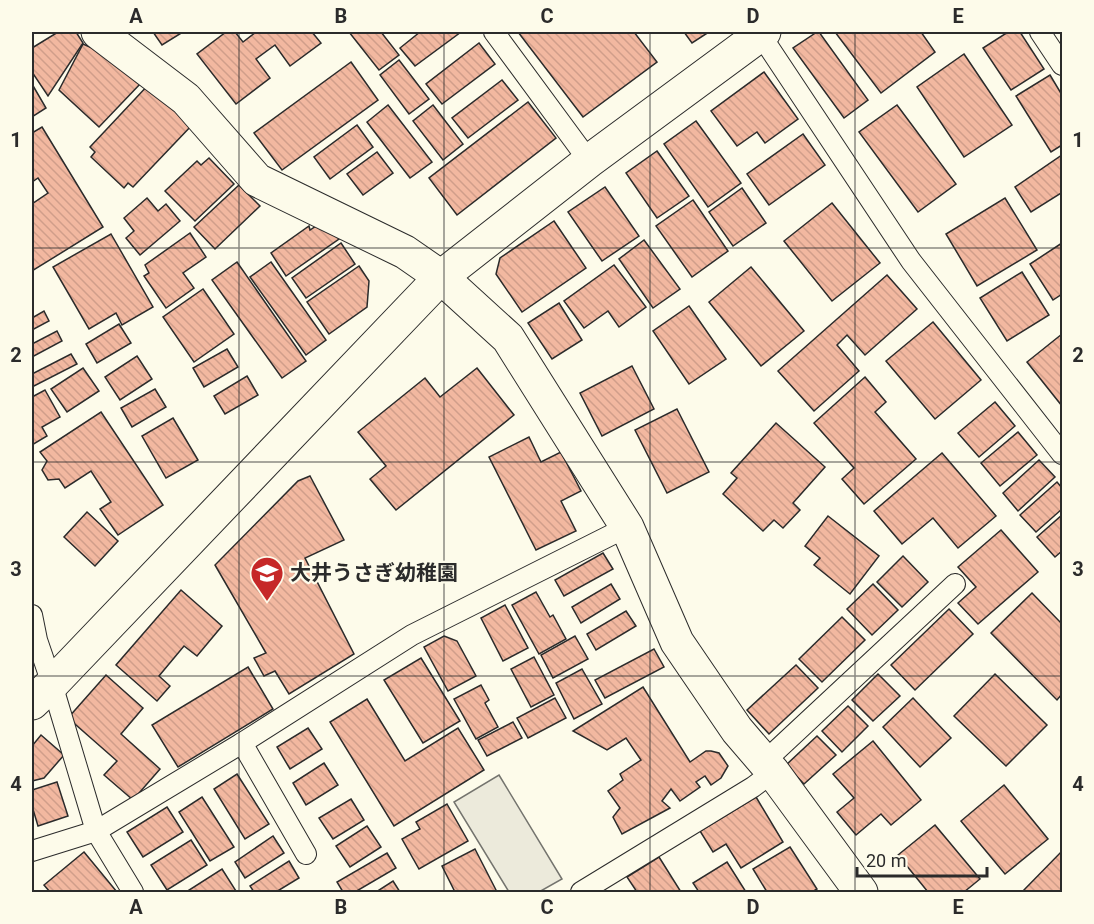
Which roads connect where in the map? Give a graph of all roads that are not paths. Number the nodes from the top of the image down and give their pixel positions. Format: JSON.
{"nodes":[{"id":1,"x":98,"y":32,"type":"edge"},
{"id":2,"x":494,"y":32,"type":"edge"},
{"id":3,"x":1040,"y":32,"type":"edge"},
{"id":4,"x":762,"y":33,"type":"edge"},
{"id":5,"x":1062,"y":65,"type":"edge"},
{"id":6,"x":589,"y":161,"type":"junction"},
{"id":7,"x":441,"y":277,"type":"junction"},
{"id":8,"x":1062,"y":454,"type":"edge"},
{"id":9,"x":627,"y":527,"type":"junction"},
{"id":10,"x":955,"y":584,"type":"dead end"},
{"id":11,"x":32,"y":615,"type":"edge"},
{"id":12,"x":42,"y":694,"type":"edge"},
{"id":13,"x":242,"y":742,"type":"junction"},
{"id":14,"x":769,"y":767,"type":"junction"},
{"id":15,"x":96,"y":831,"type":"junction"},
{"id":16,"x":32,"y":851,"type":"edge"},
{"id":17,"x":306,"y":854,"type":"dead end"},
{"id":18,"x":133,"y":892,"type":"edge"},
{"id":19,"x":581,"y":892,"type":"edge"},
{"id":20,"x":861,"y":892,"type":"edge"}],
"edges":[{"from":1,"to":7,"type":"street"},
{"from":2,"to":6,"type":"lane"},
{"from":3,"to":5,"type":"lane"},
{"from":4,"to":6,"type":"street"},
{"from":4,"to":8,"type":"lane"},
{"from":6,"to":7,"type":"street"},
{"from":7,"to":9,"type":"street"},
{"from":7,"to":12,"type":"street"},
{"from":9,"to":13,"type":"lane"},
{"from":9,"to":14,"type":"street"},
{"from":10,"to":14,"type":"lane"},
{"from":11,"to":12,"type":"lane"},
{"from":12,"to":15,"type":"lane"},
{"from":13,"to":15,"type":"lane"},
{"from":13,"to":17,"type":"lane"},
{"from":14,"to":19,"type":"lane"},
{"from":14,"to":20,"type":"street"},
{"from":15,"to":16,"type":"lane"},
{"from":15,"to":18,"type":"lane"}]}
